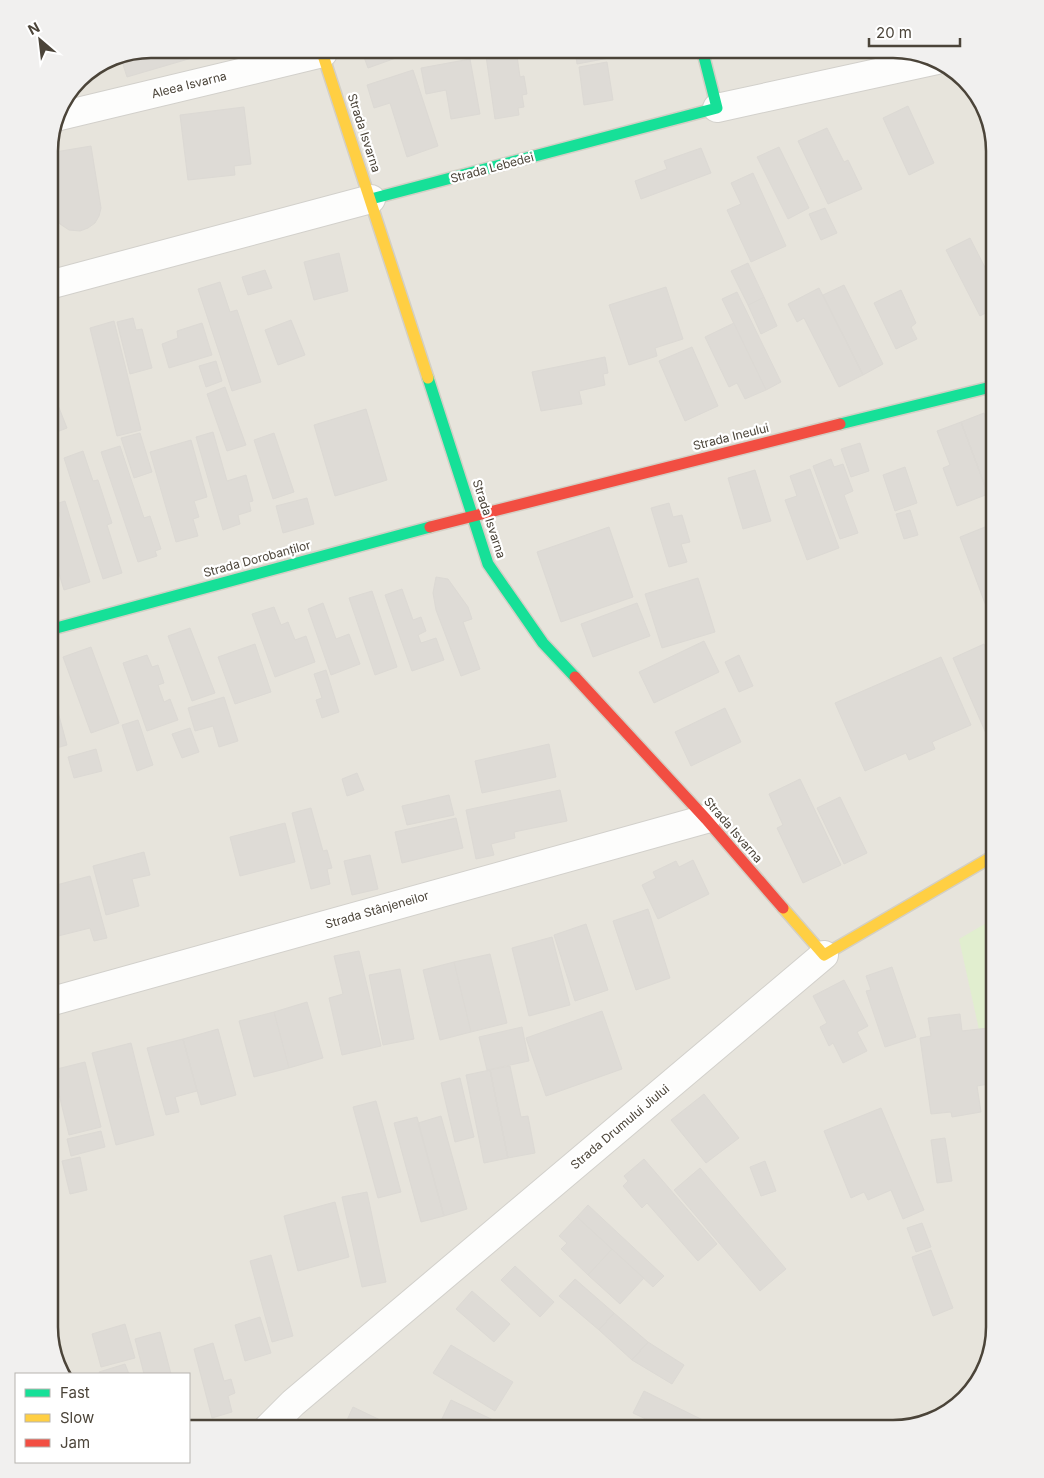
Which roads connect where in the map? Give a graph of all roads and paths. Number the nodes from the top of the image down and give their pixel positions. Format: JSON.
{"nodes":[{"id":1,"x":294,"y":58,"type":"edge"},
{"id":2,"x":324,"y":58,"type":"edge"},
{"id":3,"x":704,"y":58,"type":"edge"},
{"id":4,"x":925,"y":63,"type":"edge"},
{"id":5,"x":717,"y":108,"type":"junction"},
{"id":6,"x":65,"y":115,"type":"edge"},
{"id":7,"x":371,"y":199,"type":"junction"},
{"id":8,"x":58,"y":283,"type":"edge"},
{"id":9,"x":986,"y":388,"type":"edge"},
{"id":10,"x":472,"y":514,"type":"junction"},
{"id":11,"x":58,"y":628,"type":"edge"},
{"id":12,"x":706,"y":819,"type":"junction"},
{"id":13,"x":986,"y":860,"type":"edge"},
{"id":14,"x":824,"y":955,"type":"junction"},
{"id":15,"x":58,"y":999,"type":"edge"},
{"id":16,"x":276,"y":1420,"type":"edge"}],
"edges":[{"from":1,"to":6,"type":"street","name":"Aleea Isvarna"},
{"from":2,"to":7,"type":"street","name":"Strada Isvarna"},
{"from":3,"to":5,"type":"street"},
{"from":4,"to":5,"type":"street","name":"Strada Lebedei"},
{"from":5,"to":7,"type":"street","name":"Strada Lebedei"},
{"from":7,"to":8,"type":"street","name":"Strada Lebedei"},
{"from":7,"to":10,"type":"street","name":"Strada Isvarna"},
{"from":9,"to":10,"type":"street","name":"Strada Ineului"},
{"from":10,"to":11,"type":"street","name":"Strada Dorobanților"},
{"from":10,"to":12,"type":"street","name":"Strada Isvarna"},
{"from":12,"to":14,"type":"street","name":"Strada Isvarna"},
{"from":12,"to":15,"type":"street","name":"Strada Stânjeneilor"},
{"from":13,"to":14,"type":"street","name":"Strada Drumului Jiului"},
{"from":14,"to":16,"type":"street","name":"Strada Drumului Jiului"}]}
